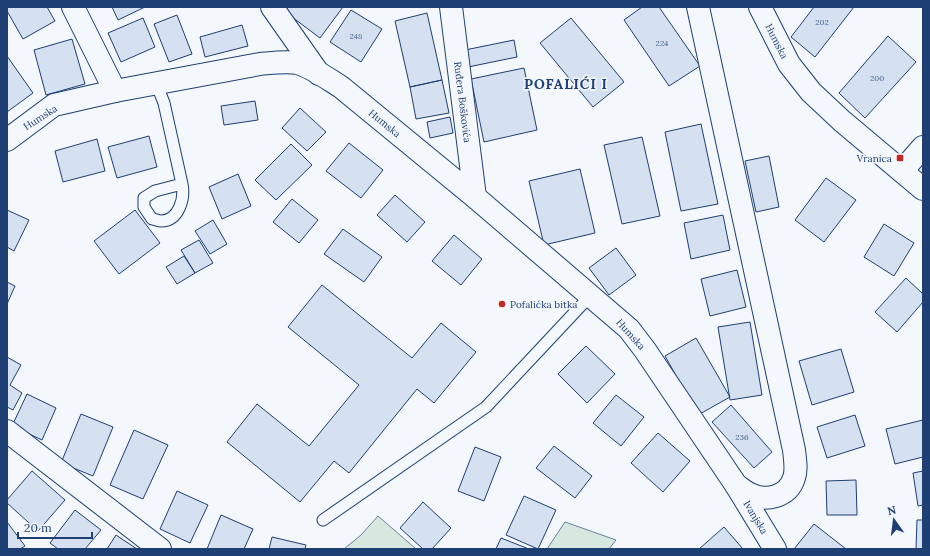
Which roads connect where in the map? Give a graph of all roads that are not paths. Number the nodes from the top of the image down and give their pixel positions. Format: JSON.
{"nodes":[{"id":1,"x":73,"y":7,"type":"edge"},
{"id":2,"x":272,"y":7,"type":"edge"},
{"id":3,"x":451,"y":7,"type":"edge"},
{"id":4,"x":698,"y":7,"type":"edge"},
{"id":5,"x":760,"y":7,"type":"edge"},
{"id":6,"x":319,"y":74,"type":"junction"},
{"id":7,"x":156,"y":83,"type":"junction"},
{"id":8,"x":115,"y":91,"type":"junction"},
{"id":9,"x":7,"y":140,"type":"edge"},
{"id":10,"x":923,"y":147,"type":"edge"},
{"id":11,"x":902,"y":172,"type":"junction"},
{"id":12,"x":182,"y":184,"type":"dead end"},
{"id":13,"x":923,"y":189,"type":"edge"},
{"id":14,"x":475,"y":196,"type":"junction"},
{"id":15,"x":590,"y":296,"type":"junction"},
{"id":16,"x":7,"y":431,"type":"edge"},
{"id":17,"x":736,"y":485,"type":"junction"},
{"id":18,"x":323,"y":520,"type":"dead end"},
{"id":19,"x":160,"y":549,"type":"edge"},
{"id":20,"x":775,"y":549,"type":"edge"}],
"edges":[{"from":1,"to":8,"type":"street"},
{"from":2,"to":6,"type":"street"},
{"from":3,"to":14,"type":"street","name":"Ruđera Boškovića"},
{"from":4,"to":17,"type":"street","name":"Humska"},
{"from":5,"to":11,"type":"street","name":"Humska"},
{"from":6,"to":7,"type":"street","name":"Humska"},
{"from":6,"to":14,"type":"street","name":"Humska"},
{"from":7,"to":8,"type":"street","name":"Humska"},
{"from":7,"to":12,"type":"lane"},
{"from":8,"to":9,"type":"street","name":"Humska"},
{"from":10,"to":11,"type":"street"},
{"from":11,"to":13,"type":"street","name":"Humska"},
{"from":14,"to":15,"type":"street","name":"Humska"},
{"from":15,"to":17,"type":"street","name":"Humska"},
{"from":15,"to":18,"type":"lane"},
{"from":16,"to":19,"type":"street"},
{"from":17,"to":20,"type":"street","name":"Ivanjska"}]}
